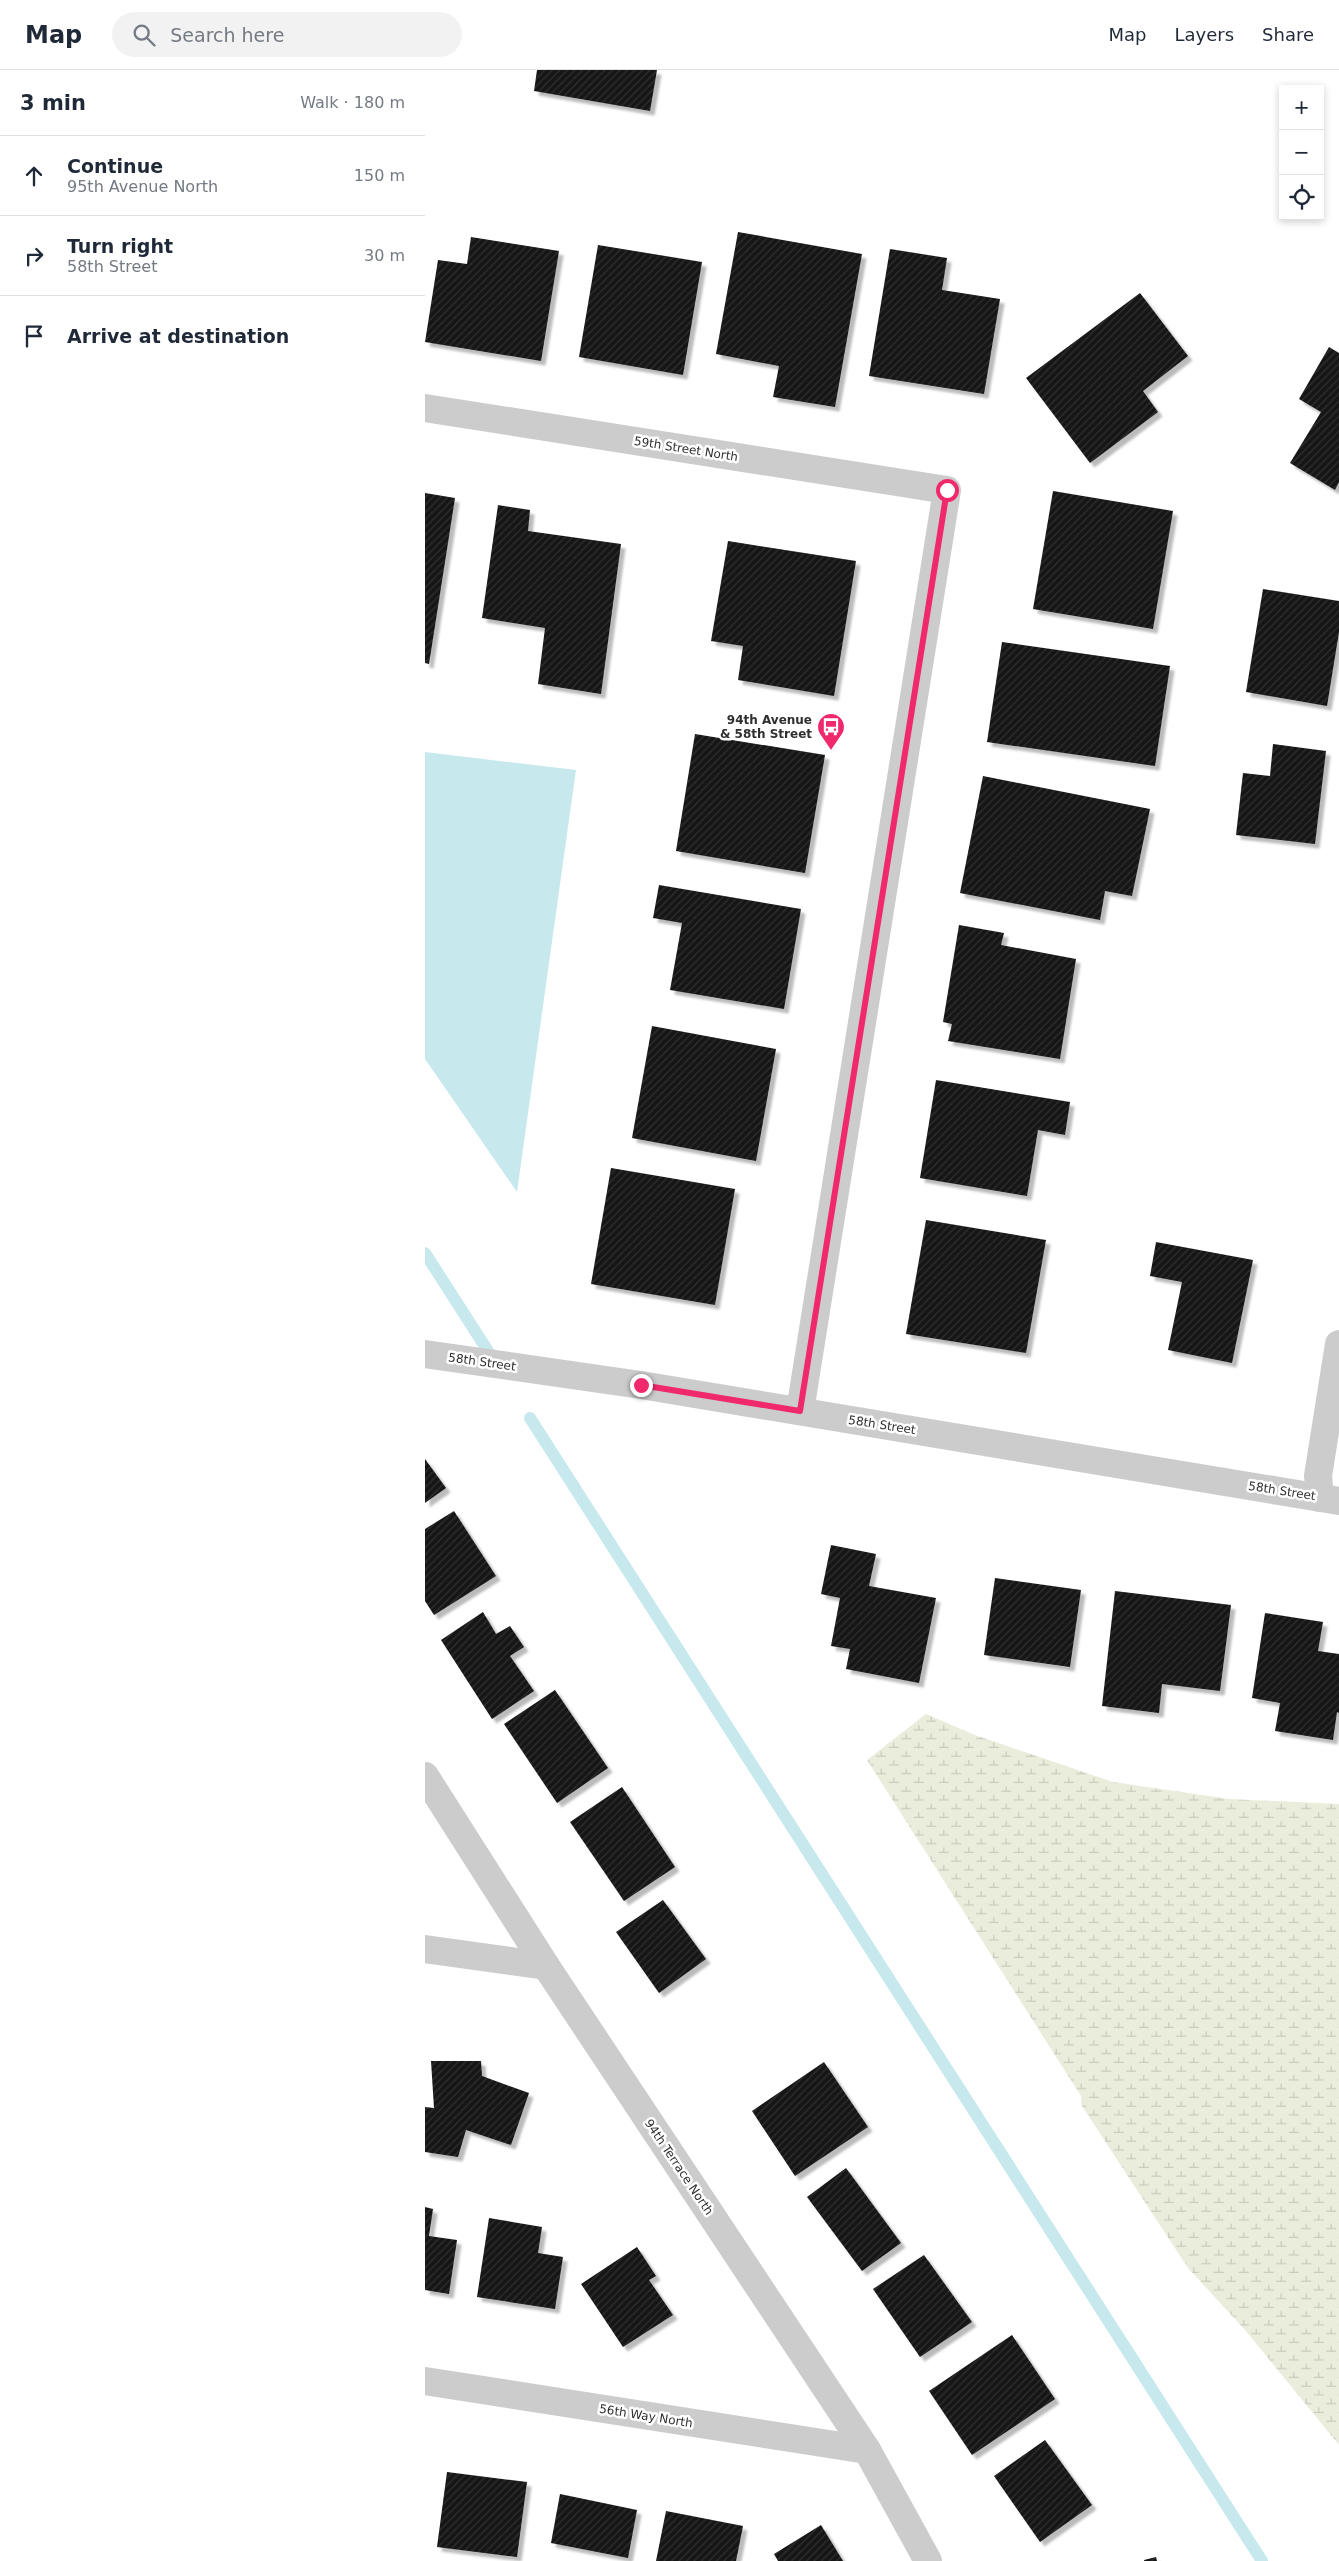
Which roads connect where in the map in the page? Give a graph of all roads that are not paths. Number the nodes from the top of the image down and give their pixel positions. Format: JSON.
{"nodes":[{"id":1,"x":425,"y":408,"type":"edge"},
{"id":2,"x":1339,"y":1344,"type":"edge"},
{"id":3,"x":428,"y":1354,"type":"edge"},
{"id":4,"x":800,"y":1411,"type":"junction"},
{"id":5,"x":1330,"y":1499,"type":"edge"},
{"id":6,"x":425,"y":1776,"type":"edge"},
{"id":7,"x":425,"y":1949,"type":"edge"},
{"id":8,"x":546,"y":1966,"type":"junction"},
{"id":9,"x":425,"y":2381,"type":"edge"},
{"id":10,"x":867,"y":2450,"type":"junction"},
{"id":11,"x":928,"y":2561,"type":"edge"}],
"edges":[{"from":1,"to":4,"type":"street","name":"59th Street North"},
{"from":2,"to":5,"type":"street"},
{"from":3,"to":4,"type":"street","name":"58th Street"},
{"from":4,"to":5,"type":"street","name":"58th Street"},
{"from":6,"to":8,"type":"street","name":"94th Terrace North"},
{"from":7,"to":8,"type":"street"},
{"from":8,"to":10,"type":"street","name":"94th Terrace North"},
{"from":9,"to":10,"type":"street","name":"56th Way North"},
{"from":10,"to":11,"type":"street","name":"94th Terrace North"}]}
